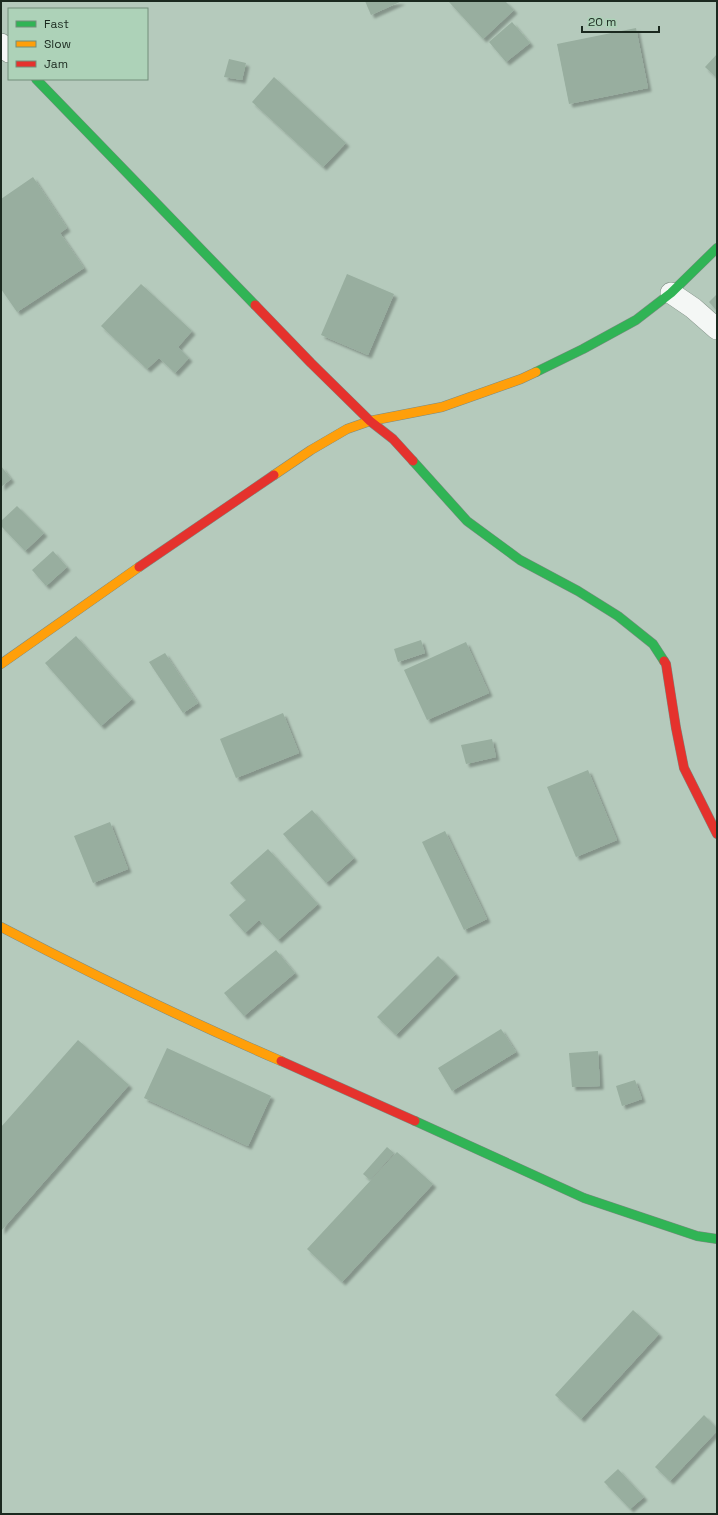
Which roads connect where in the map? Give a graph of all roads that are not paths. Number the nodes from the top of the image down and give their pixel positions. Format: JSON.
{"nodes":[{"id":1,"x":37,"y":80,"type":"edge"},
{"id":2,"x":717,"y":248,"type":"edge"},
{"id":3,"x":672,"y":293,"type":"junction"},
{"id":4,"x":717,"y":329,"type":"edge"},
{"id":5,"x":370,"y":421,"type":"junction"},
{"id":6,"x":1,"y":664,"type":"edge"},
{"id":7,"x":717,"y":834,"type":"edge"},
{"id":8,"x":1,"y":928,"type":"edge"},
{"id":9,"x":717,"y":1239,"type":"edge"}],
"edges":[{"from":1,"to":5,"type":"street"},
{"from":2,"to":3,"type":"street"},
{"from":3,"to":4,"type":"street"},
{"from":3,"to":5,"type":"street"},
{"from":5,"to":6,"type":"street"},
{"from":5,"to":7,"type":"street"},
{"from":8,"to":9,"type":"street"}]}
